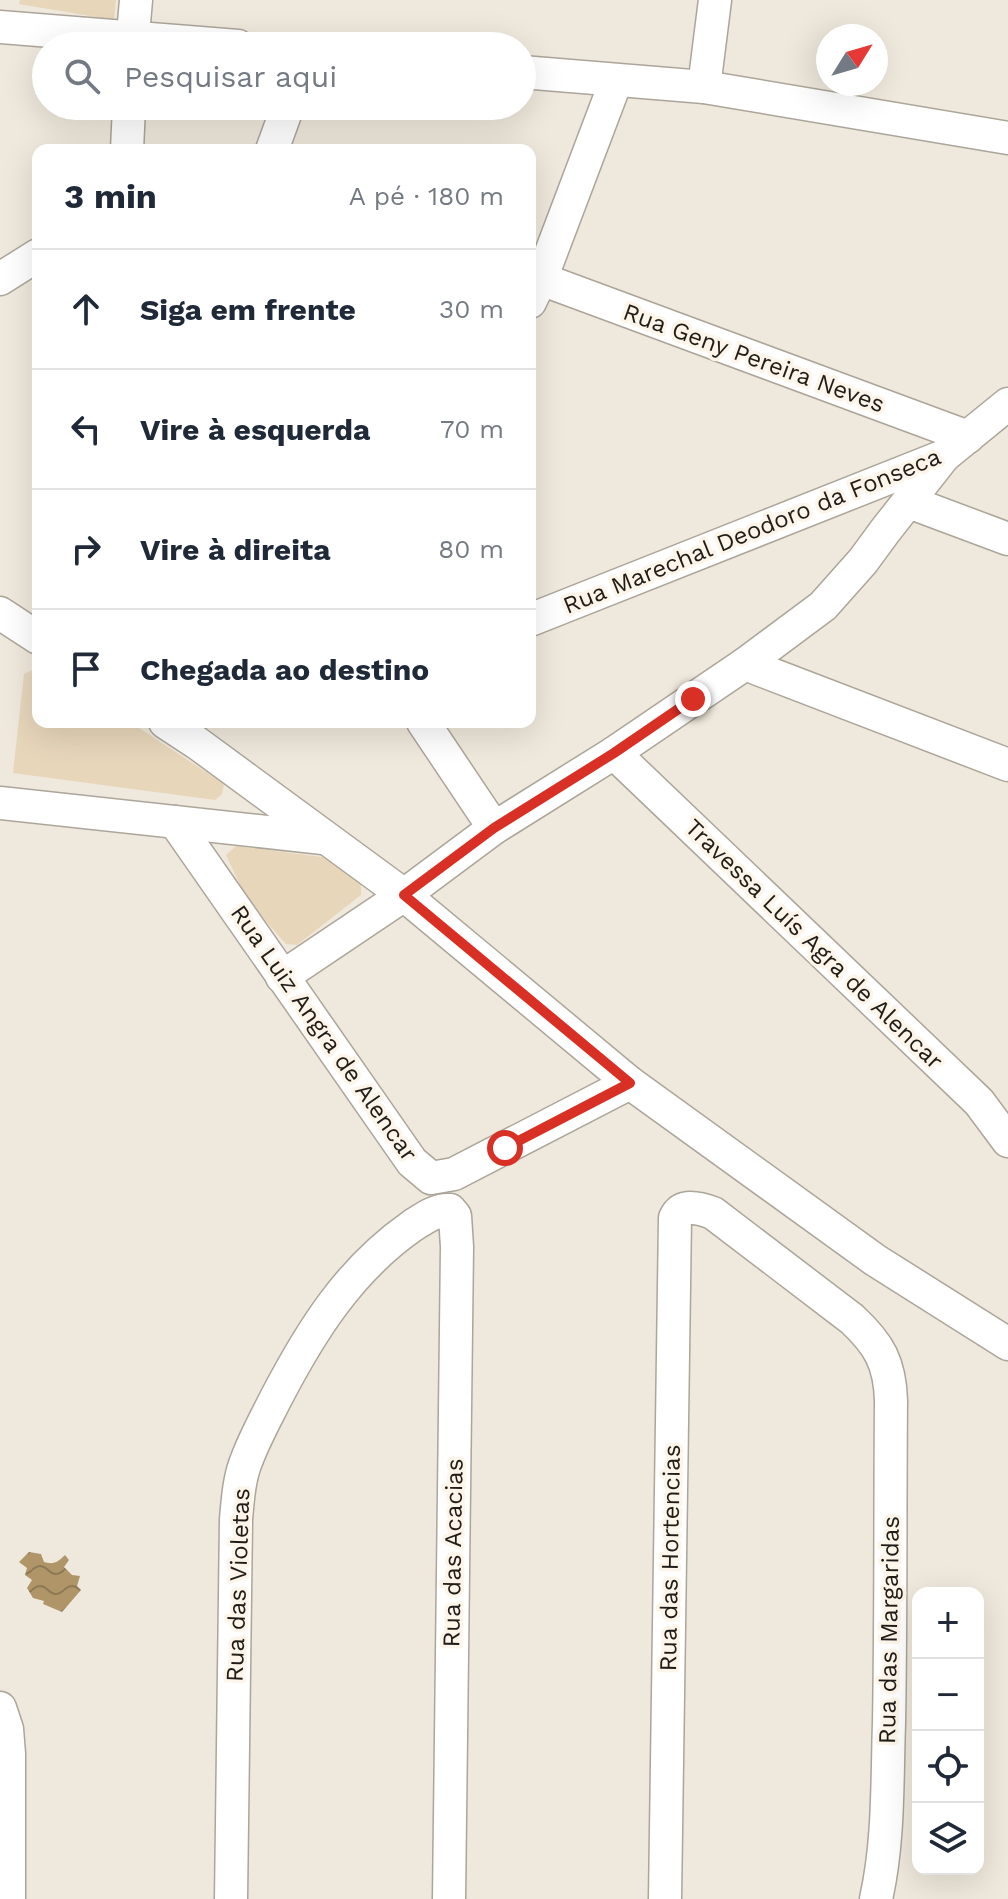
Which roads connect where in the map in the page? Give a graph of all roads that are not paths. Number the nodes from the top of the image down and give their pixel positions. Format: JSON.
{"nodes":[{"id":1,"x":4,"y":0,"type":"edge"},
{"id":2,"x":136,"y":0,"type":"edge"},
{"id":3,"x":715,"y":0,"type":"edge"},
{"id":4,"x":0,"y":20,"type":"edge"},
{"id":5,"x":0,"y":27,"type":"edge"},
{"id":6,"x":47,"y":32,"type":"edge"},
{"id":7,"x":133,"y":32,"type":"edge"},
{"id":8,"x":536,"y":73,"type":"edge"},
{"id":9,"x":616,"y":81,"type":"junction"},
{"id":10,"x":704,"y":87,"type":"junction"},
{"id":11,"x":128,"y":120,"type":"edge"},
{"id":12,"x":283,"y":120,"type":"edge"},
{"id":13,"x":1008,"y":138,"type":"edge"},
{"id":14,"x":127,"y":144,"type":"edge"},
{"id":15,"x":274,"y":144,"type":"edge"},
{"id":16,"x":32,"y":259,"type":"edge"},
{"id":17,"x":0,"y":279,"type":"edge"},
{"id":18,"x":536,"y":287,"type":"edge"},
{"id":19,"x":536,"y":290,"type":"edge"},
{"id":20,"x":1008,"y":404,"type":"edge"},
{"id":21,"x":956,"y":447,"type":"junction"},
{"id":22,"x":909,"y":502,"type":"junction"},
{"id":23,"x":1008,"y":539,"type":"edge"},
{"id":24,"x":0,"y":616,"type":"edge"},
{"id":25,"x":536,"y":618,"type":"edge"},
{"id":26,"x":32,"y":635,"type":"edge"},
{"id":27,"x":745,"y":664,"type":"junction"},
{"id":28,"x":174,"y":728,"type":"edge"},
{"id":29,"x":427,"y":728,"type":"edge"},
{"id":30,"x":614,"y":753,"type":"junction"},
{"id":31,"x":1008,"y":765,"type":"edge"},
{"id":32,"x":0,"y":803,"type":"edge"},
{"id":33,"x":175,"y":822,"type":"junction"},
{"id":34,"x":494,"y":828,"type":"junction"},
{"id":35,"x":326,"y":838,"type":"junction"},
{"id":36,"x":404,"y":895,"type":"junction"},
{"id":37,"x":282,"y":977,"type":"junction"},
{"id":38,"x":630,"y":1083,"type":"junction"},
{"id":39,"x":1008,"y":1141,"type":"edge"},
{"id":40,"x":450,"y":1210,"type":"joint"},
{"id":41,"x":675,"y":1218,"type":"joint"},
{"id":42,"x":1008,"y":1344,"type":"edge"},
{"id":43,"x":0,"y":1708,"type":"edge"},
{"id":44,"x":9,"y":1899,"type":"edge"},
{"id":45,"x":231,"y":1899,"type":"edge"},
{"id":46,"x":449,"y":1899,"type":"edge"},
{"id":47,"x":665,"y":1899,"type":"edge"},
{"id":48,"x":876,"y":1899,"type":"edge"}],
"edges":[{"from":1,"to":4,"type":"street"},
{"from":2,"to":7,"type":"street"},
{"from":3,"to":10,"type":"street"},
{"from":5,"to":6,"type":"street"},
{"from":8,"to":9,"type":"street"},
{"from":9,"to":10,"type":"street"},
{"from":9,"to":18,"type":"street"},
{"from":10,"to":13,"type":"street"},
{"from":11,"to":14,"type":"street"},
{"from":12,"to":15,"type":"street"},
{"from":16,"to":17,"type":"street"},
{"from":19,"to":21,"type":"street","name":"Rua Geny Pereira Neves"},
{"from":20,"to":21,"type":"street","name":"Rua Marechal Deodoro da Fonseca"},
{"from":21,"to":22,"type":"street"},
{"from":21,"to":25,"type":"street","name":"Rua Marechal Deodoro da Fonseca"},
{"from":22,"to":23,"type":"street"},
{"from":22,"to":27,"type":"street"},
{"from":24,"to":26,"type":"street"},
{"from":27,"to":30,"type":"street"},
{"from":27,"to":31,"type":"street"},
{"from":28,"to":35,"type":"street"},
{"from":29,"to":34,"type":"street"},
{"from":30,"to":34,"type":"street"},
{"from":30,"to":39,"type":"street","name":"Travessa Luís Agra de Alencar"},
{"from":32,"to":33,"type":"street"},
{"from":33,"to":35,"type":"street"},
{"from":33,"to":37,"type":"street","name":"Rua Luiz Angra de Alencar"},
{"from":34,"to":36,"type":"street"},
{"from":35,"to":36,"type":"street"},
{"from":36,"to":37,"type":"street"},
{"from":36,"to":38,"type":"street"},
{"from":37,"to":38,"type":"street","name":"Rua Luiz Angra de Alencar"},
{"from":38,"to":42,"type":"street"},
{"from":40,"to":45,"type":"street","name":"Rua das Violetas"},
{"from":40,"to":46,"type":"street","name":"Rua das Acacias"},
{"from":41,"to":47,"type":"street","name":"Rua das Hortencias"},
{"from":41,"to":48,"type":"street","name":"Rua das Margaridas"},
{"from":43,"to":44,"type":"street"}]}
